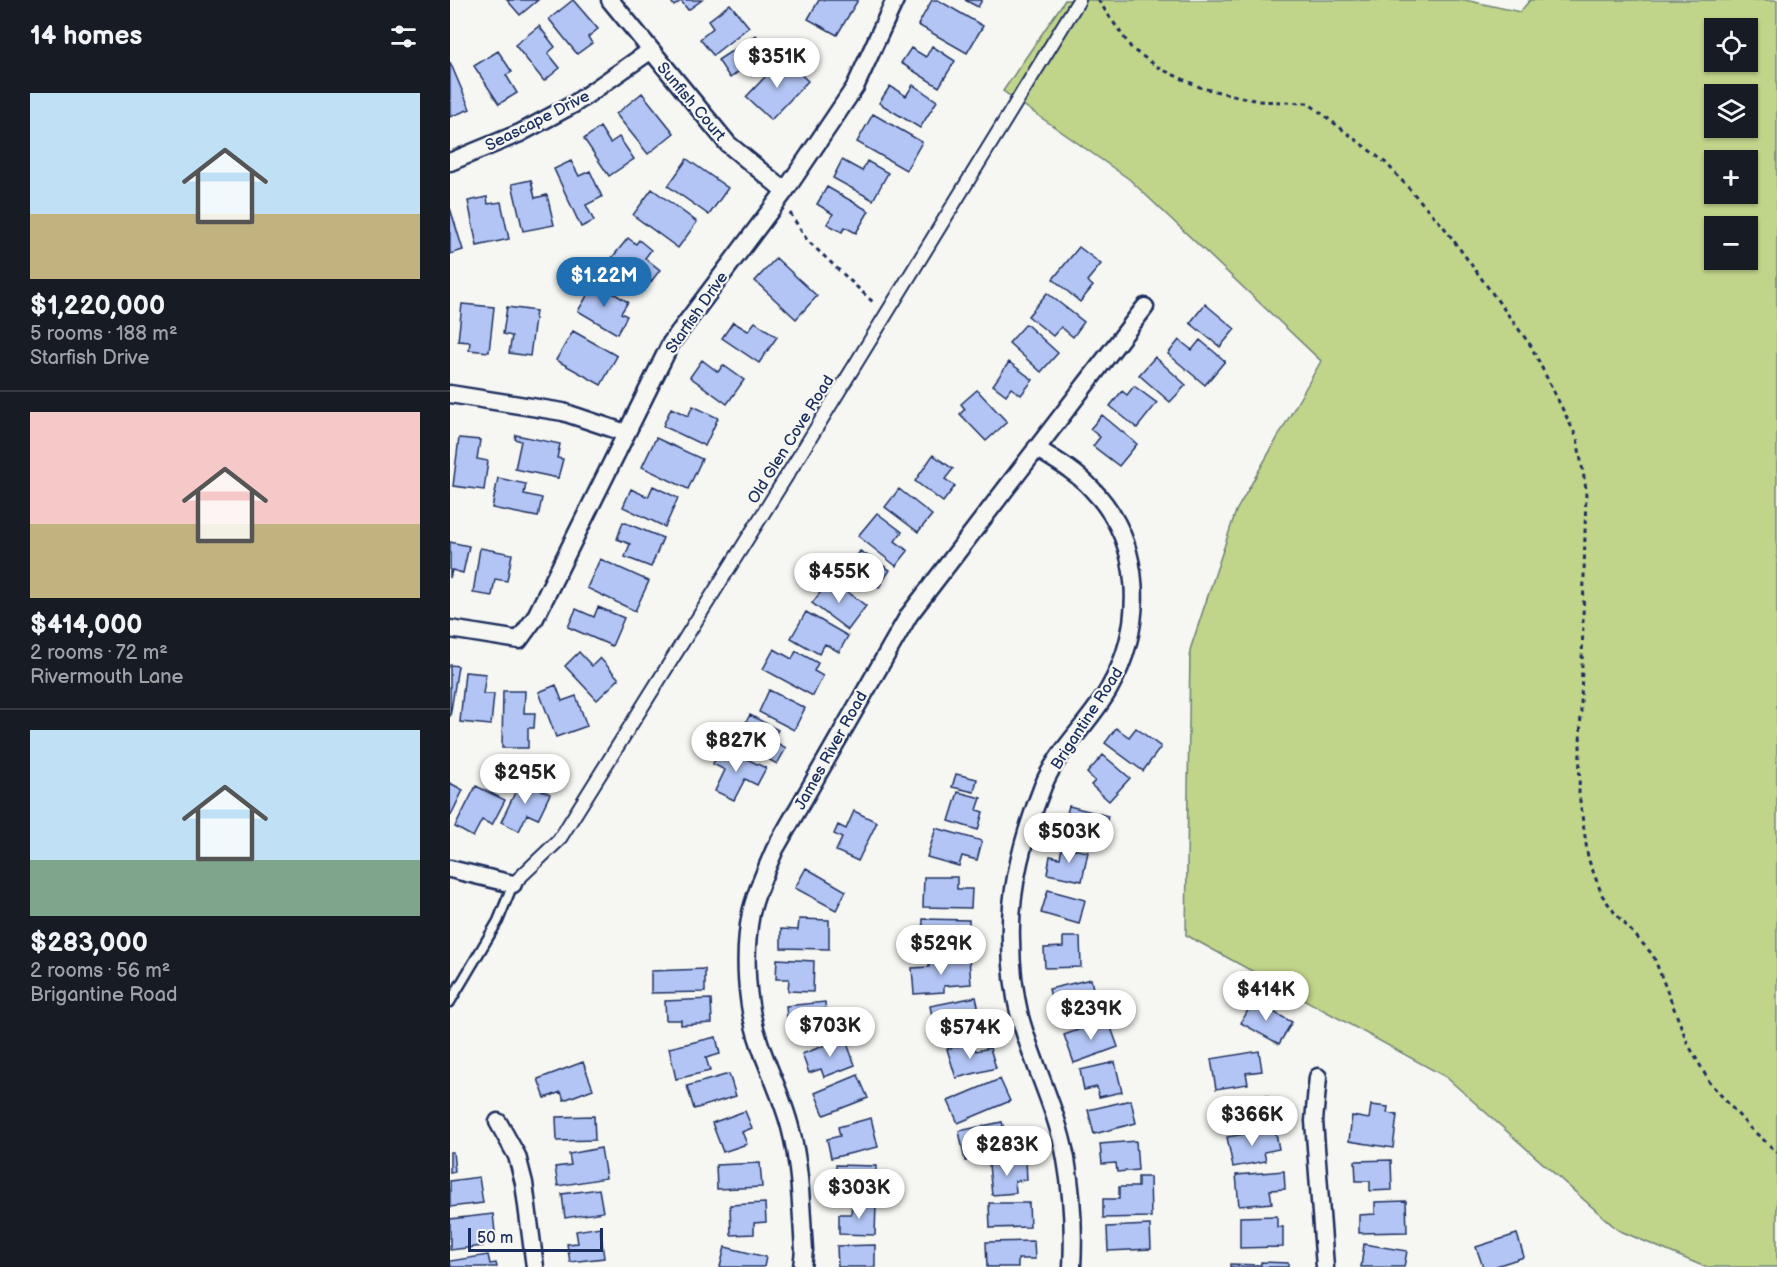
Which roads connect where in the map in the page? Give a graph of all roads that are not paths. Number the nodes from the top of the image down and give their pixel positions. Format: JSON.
{"nodes":[{"id":1,"x":610,"y":0,"type":"edge"},
{"id":2,"x":895,"y":0,"type":"edge"},
{"id":3,"x":1079,"y":0,"type":"edge"},
{"id":4,"x":650,"y":51,"type":"junction"},
{"id":5,"x":450,"y":162,"type":"edge"},
{"id":6,"x":785,"y":191,"type":"junction"},
{"id":7,"x":1145,"y":307,"type":"dead end"},
{"id":8,"x":450,"y":394,"type":"edge"},
{"id":9,"x":626,"y":433,"type":"junction"},
{"id":10,"x":1036,"y":448,"type":"junction"},
{"id":11,"x":450,"y":629,"type":"edge"},
{"id":12,"x":450,"y":869,"type":"edge"},
{"id":13,"x":513,"y":884,"type":"junction"},
{"id":14,"x":450,"y":1002,"type":"edge"},
{"id":15,"x":1318,"y":1077,"type":"dead end"},
{"id":16,"x":498,"y":1122,"type":"dead end"},
{"id":17,"x":535,"y":1267,"type":"edge"},
{"id":18,"x":802,"y":1267,"type":"edge"},
{"id":19,"x":1072,"y":1267,"type":"edge"},
{"id":20,"x":1325,"y":1267,"type":"edge"}],
"edges":[{"from":1,"to":4,"type":"street","name":"Sunfish Court"},
{"from":2,"to":6,"type":"street","name":"Starfish Drive"},
{"from":3,"to":13,"type":"street","name":"Old Glen Cove Road"},
{"from":4,"to":5,"type":"street","name":"Seascape Drive"},
{"from":4,"to":6,"type":"street","name":"Sunfish Court"},
{"from":6,"to":9,"type":"street","name":"Starfish Drive"},
{"from":7,"to":10,"type":"street","name":"James River Road"},
{"from":8,"to":9,"type":"street"},
{"from":9,"to":11,"type":"street","name":"Starfish Drive"},
{"from":10,"to":18,"type":"street","name":"James River Road"},
{"from":10,"to":19,"type":"street","name":"Brigantine Road"},
{"from":12,"to":13,"type":"street"},
{"from":13,"to":14,"type":"lane"},
{"from":15,"to":20,"type":"street"},
{"from":16,"to":17,"type":"street"}]}
